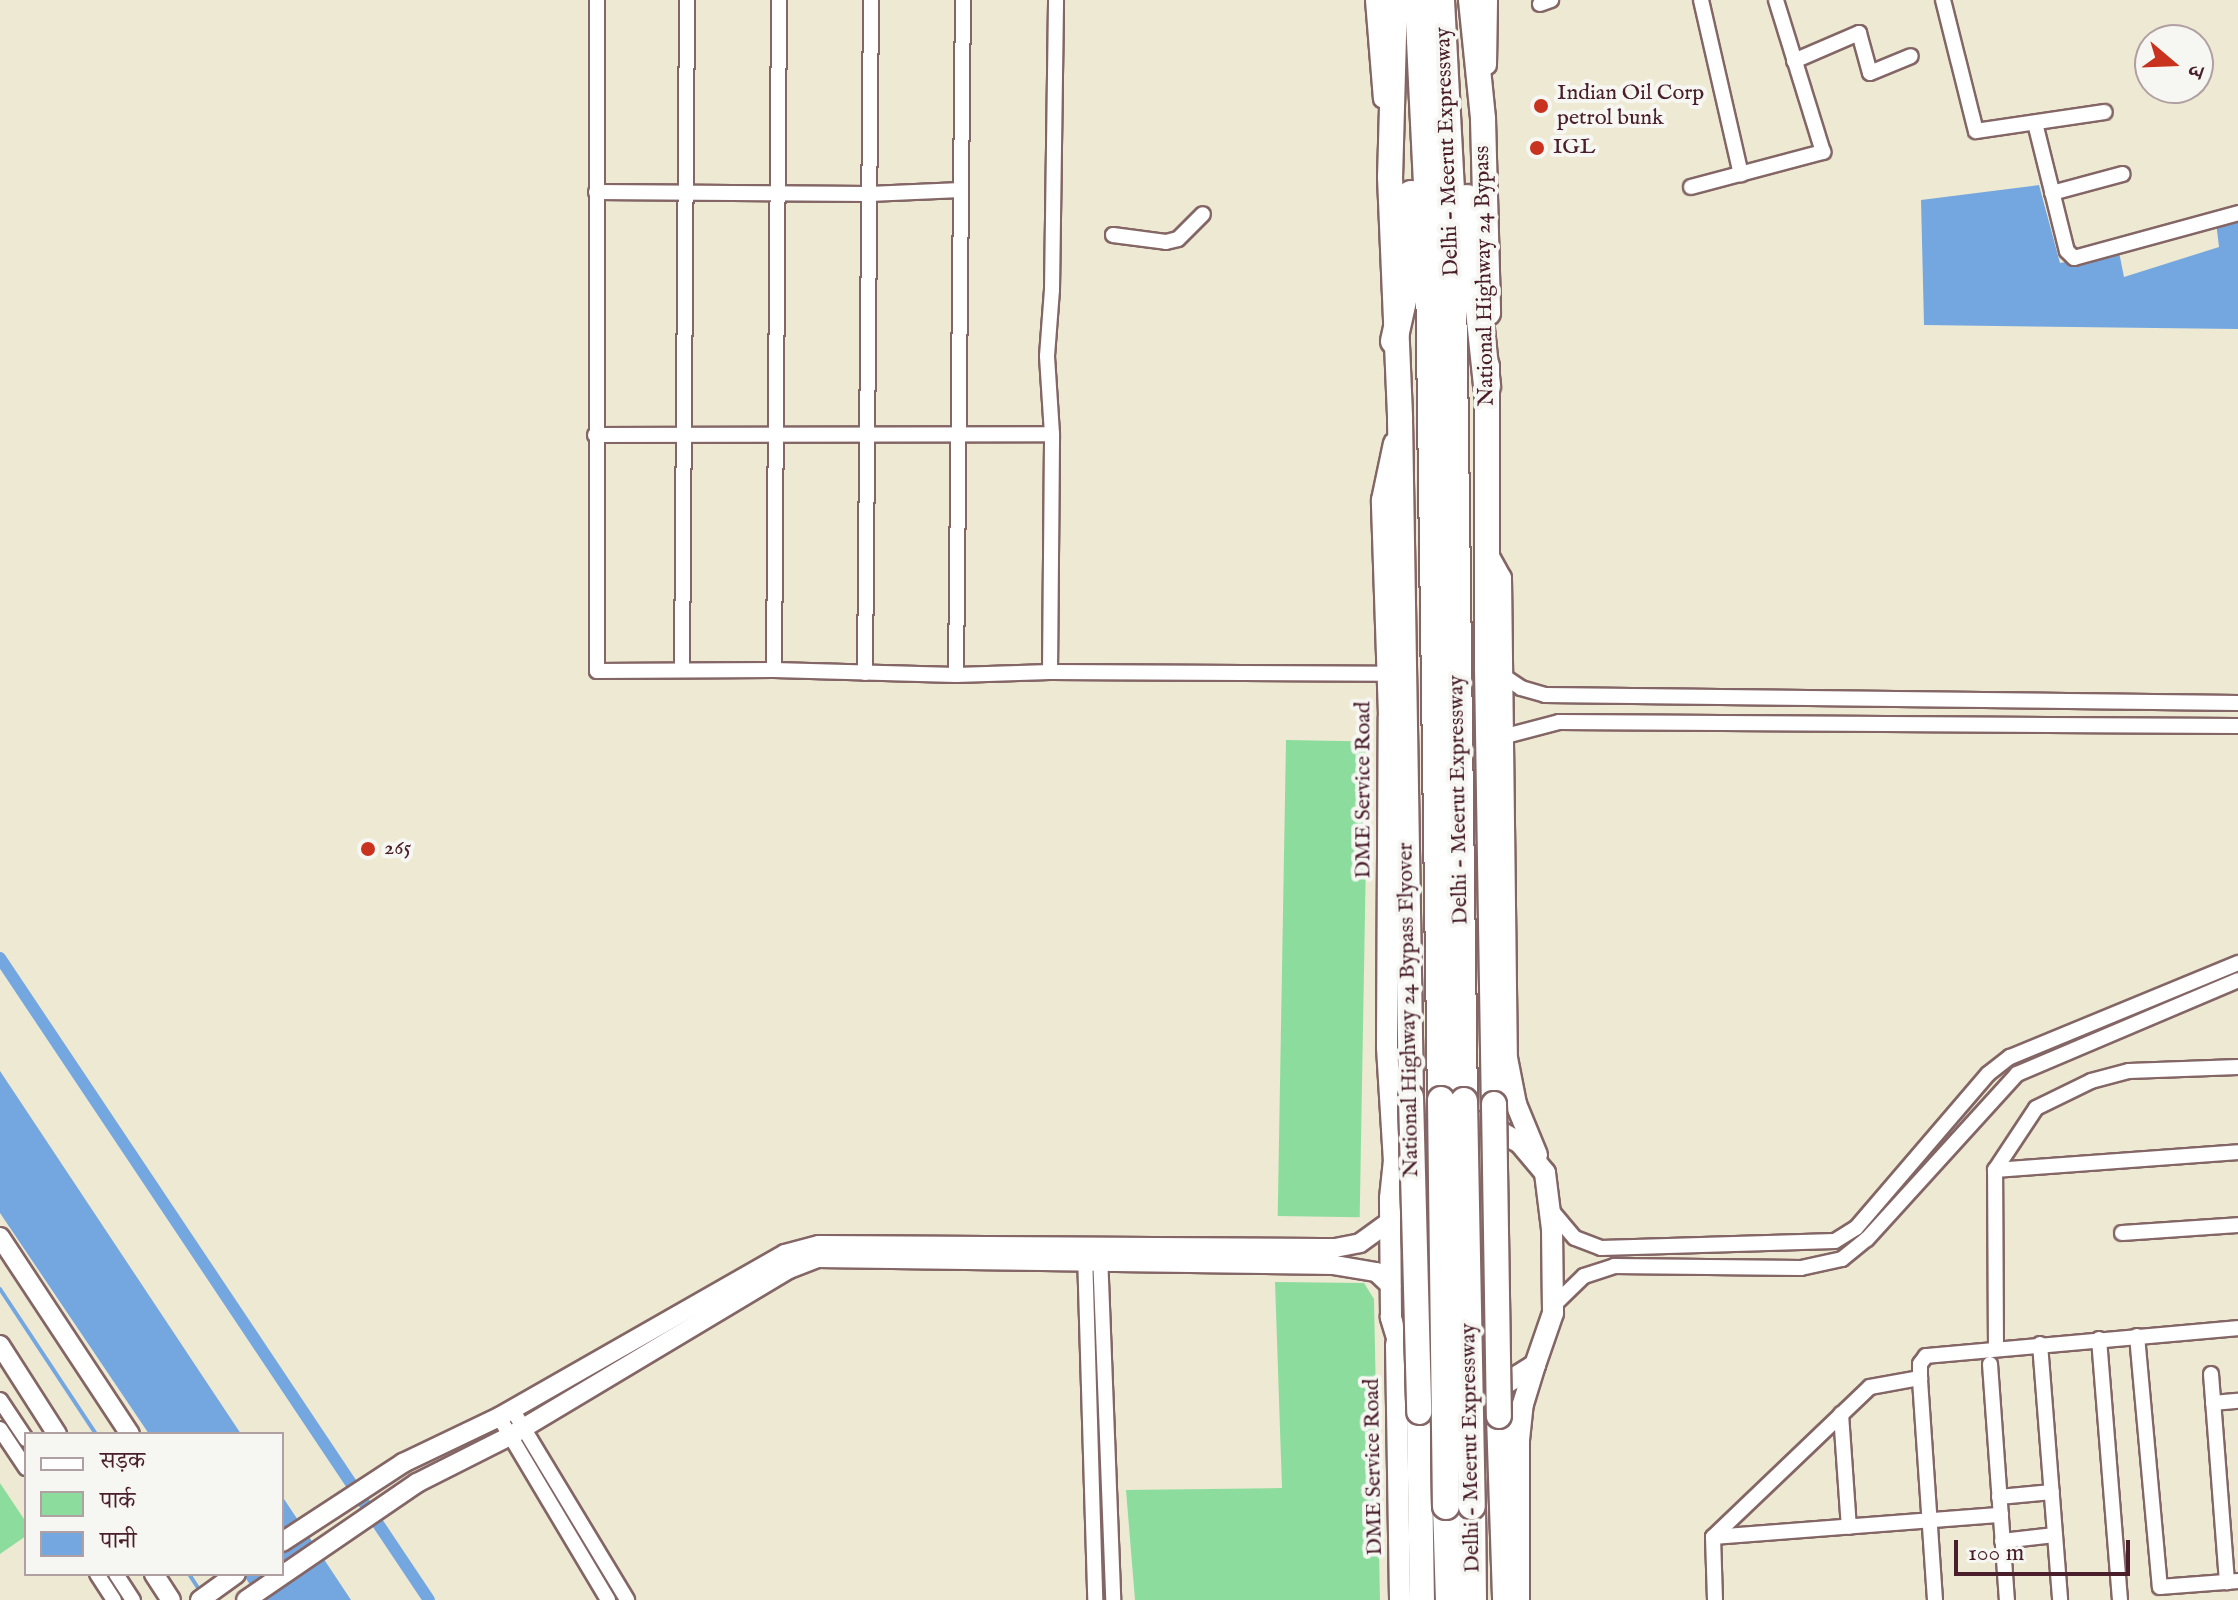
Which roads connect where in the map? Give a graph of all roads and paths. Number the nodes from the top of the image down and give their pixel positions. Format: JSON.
{"nodes":[{"id":1,"x":597,"y":0,"type":"edge"},
{"id":2,"x":687,"y":0,"type":"edge"},
{"id":3,"x":779,"y":0,"type":"edge"},
{"id":4,"x":871,"y":0,"type":"edge"},
{"id":5,"x":963,"y":0,"type":"edge"},
{"id":6,"x":1056,"y":0,"type":"edge"},
{"id":7,"x":1375,"y":0,"type":"edge"},
{"id":8,"x":1395,"y":0,"type":"edge"},
{"id":9,"x":1417,"y":0,"type":"edge"},
{"id":10,"x":1442,"y":0,"type":"edge"},
{"id":11,"x":1471,"y":0,"type":"edge"},
{"id":12,"x":1488,"y":0,"type":"edge"},
{"id":13,"x":1701,"y":0,"type":"edge"},
{"id":14,"x":1776,"y":0,"type":"edge"},
{"id":15,"x":1943,"y":0,"type":"edge"},
{"id":16,"x":1911,"y":56,"type":"dead end"},
{"id":17,"x":1794,"y":61,"type":"junction"},
{"id":18,"x":2105,"y":112,"type":"dead end"},
{"id":19,"x":1483,"y":119,"type":"junction"},
{"id":20,"x":2035,"y":123,"type":"junction"},
{"id":21,"x":1741,"y":174,"type":"junction"},
{"id":22,"x":2123,"y":174,"type":"dead end"},
{"id":23,"x":1390,"y":177,"type":"junction"},
{"id":24,"x":1691,"y":187,"type":"dead end"},
{"id":25,"x":961,"y":190,"type":"junction"},
{"id":26,"x":596,"y":192,"type":"junction"},
{"id":27,"x":685,"y":193,"type":"junction"},
{"id":28,"x":778,"y":193,"type":"junction"},
{"id":29,"x":2052,"y":193,"type":"junction"},
{"id":30,"x":869,"y":194,"type":"junction"},
{"id":31,"x":2238,"y":213,"type":"edge"},
{"id":32,"x":1203,"y":214,"type":"dead end"},
{"id":33,"x":1113,"y":235,"type":"dead end"},
{"id":34,"x":1394,"y":341,"type":"junction"},
{"id":35,"x":1487,"y":386,"type":"junction"},
{"id":36,"x":1400,"y":419,"type":"junction"},
{"id":37,"x":776,"y":434,"type":"junction"},
{"id":38,"x":867,"y":434,"type":"junction"},
{"id":39,"x":959,"y":434,"type":"junction"},
{"id":40,"x":1052,"y":434,"type":"junction"},
{"id":41,"x":595,"y":435,"type":"junction"},
{"id":42,"x":683,"y":435,"type":"junction"},
{"id":43,"x":682,"y":670,"type":"junction"},
{"id":44,"x":774,"y":670,"type":"junction"},
{"id":45,"x":1495,"y":671,"type":"junction"},
{"id":46,"x":1050,"y":672,"type":"junction"},
{"id":47,"x":865,"y":673,"type":"junction"},
{"id":48,"x":1387,"y":674,"type":"junction"},
{"id":49,"x":956,"y":675,"type":"junction"},
{"id":50,"x":2238,"y":703,"type":"edge"},
{"id":51,"x":2238,"y":726,"type":"edge"},
{"id":52,"x":1502,"y":737,"type":"junction"},
{"id":53,"x":1448,"y":796,"type":"junction"},
{"id":54,"x":2238,"y":963,"type":"edge"},
{"id":55,"x":2238,"y":980,"type":"edge"},
{"id":56,"x":2238,"y":1067,"type":"edge"},
{"id":57,"x":2238,"y":1152,"type":"edge"},
{"id":58,"x":1394,"y":1162,"type":"junction"},
{"id":59,"x":1995,"y":1170,"type":"junction"},
{"id":60,"x":1545,"y":1173,"type":"junction"},
{"id":61,"x":1549,"y":1208,"type":"junction"},
{"id":62,"x":1390,"y":1221,"type":"junction"},
{"id":63,"x":2238,"y":1225,"type":"edge"},
{"id":64,"x":2122,"y":1233,"type":"dead end"},
{"id":65,"x":0,"y":1237,"type":"edge"},
{"id":66,"x":1794,"y":1245,"type":"junction"},
{"id":67,"x":1093,"y":1254,"type":"junction"},
{"id":68,"x":1801,"y":1268,"type":"junction"},
{"id":69,"x":1391,"y":1286,"type":"junction"},
{"id":70,"x":1553,"y":1306,"type":"junction"},
{"id":71,"x":2238,"y":1328,"type":"edge"},
{"id":72,"x":1396,"y":1333,"type":"junction"},
{"id":73,"x":2137,"y":1336,"type":"junction"},
{"id":74,"x":2099,"y":1339,"type":"junction"},
{"id":75,"x":2040,"y":1344,"type":"junction"},
{"id":76,"x":0,"y":1345,"type":"edge"},
{"id":77,"x":1996,"y":1348,"type":"junction"},
{"id":78,"x":1990,"y":1364,"type":"dead end"},
{"id":79,"x":1535,"y":1365,"type":"junction"},
{"id":80,"x":2211,"y":1374,"type":"dead end"},
{"id":81,"x":1920,"y":1378,"type":"junction"},
{"id":82,"x":0,"y":1400,"type":"edge"},
{"id":83,"x":2238,"y":1401,"type":"edge"},
{"id":84,"x":2213,"y":1403,"type":"junction"},
{"id":85,"x":506,"y":1413,"type":"junction"},
{"id":86,"x":1841,"y":1414,"type":"junction"},
{"id":87,"x":0,"y":1429,"type":"edge"},
{"id":88,"x":56,"y":1432,"type":"edge"},
{"id":89,"x":129,"y":1432,"type":"edge"},
{"id":90,"x":517,"y":1432,"type":"junction"},
{"id":91,"x":24,"y":1436,"type":"edge"},
{"id":92,"x":24,"y":1465,"type":"edge"},
{"id":93,"x":2052,"y":1492,"type":"junction"},
{"id":94,"x":1999,"y":1497,"type":"junction"},
{"id":95,"x":1459,"y":1506,"type":"junction"},
{"id":96,"x":2001,"y":1515,"type":"junction"},
{"id":97,"x":2238,"y":1517,"type":"edge"},
{"id":98,"x":2222,"y":1518,"type":"junction"},
{"id":99,"x":1931,"y":1521,"type":"junction"},
{"id":100,"x":1849,"y":1527,"type":"junction"},
{"id":101,"x":2055,"y":1535,"type":"junction"},
{"id":102,"x":1713,"y":1537,"type":"junction"},
{"id":103,"x":284,"y":1541,"type":"edge"},
{"id":104,"x":2002,"y":1541,"type":"junction"},
{"id":105,"x":284,"y":1573,"type":"edge"},
{"id":106,"x":98,"y":1576,"type":"edge"},
{"id":107,"x":117,"y":1576,"type":"edge"},
{"id":108,"x":155,"y":1576,"type":"edge"},
{"id":109,"x":280,"y":1576,"type":"edge"},
{"id":110,"x":2233,"y":1581,"type":"edge"},
{"id":111,"x":220,"y":1583,"type":"edge"},
{"id":112,"x":247,"y":1598,"type":"edge"},
{"id":113,"x":114,"y":1600,"type":"edge"},
{"id":114,"x":133,"y":1600,"type":"edge"},
{"id":115,"x":171,"y":1600,"type":"edge"},
{"id":116,"x":608,"y":1600,"type":"edge"},
{"id":117,"x":627,"y":1600,"type":"edge"},
{"id":118,"x":1095,"y":1600,"type":"edge"},
{"id":119,"x":1113,"y":1600,"type":"edge"},
{"id":120,"x":1400,"y":1600,"type":"edge"},
{"id":121,"x":1422,"y":1600,"type":"edge"},
{"id":122,"x":1449,"y":1600,"type":"edge"},
{"id":123,"x":1473,"y":1600,"type":"edge"},
{"id":124,"x":1505,"y":1600,"type":"edge"},
{"id":125,"x":1519,"y":1600,"type":"edge"},
{"id":126,"x":1715,"y":1600,"type":"edge"},
{"id":127,"x":1935,"y":1600,"type":"edge"},
{"id":128,"x":2007,"y":1600,"type":"edge"},
{"id":129,"x":2060,"y":1600,"type":"edge"},
{"id":130,"x":2120,"y":1600,"type":"edge"}],
"edges":[{"from":1,"to":26,"type":"street"},
{"from":2,"to":27,"type":"street"},
{"from":3,"to":28,"type":"street"},
{"from":4,"to":30,"type":"street"},
{"from":5,"to":25,"type":"street"},
{"from":6,"to":40,"type":"street"},
{"from":7,"to":23,"type":"street"},
{"from":8,"to":23,"type":"highway"},
{"from":9,"to":34,"type":"highway"},
{"from":9,"to":53,"type":"highway","name":"Delhi - Meerut Expressway"},
{"from":10,"to":35,"type":"highway"},
{"from":10,"to":53,"type":"highway","name":"Delhi - Meerut Expressway"},
{"from":11,"to":19,"type":"highway","name":"National Highway 24 Bypass"},
{"from":12,"to":19,"type":"street"},
{"from":13,"to":21,"type":"street"},
{"from":14,"to":17,"type":"street"},
{"from":15,"to":20,"type":"street"},
{"from":16,"to":17,"type":"street"},
{"from":17,"to":21,"type":"street"},
{"from":18,"to":20,"type":"street"},
{"from":19,"to":35,"type":"highway","name":"National Highway 24 Bypass"},
{"from":20,"to":29,"type":"street"},
{"from":21,"to":24,"type":"street"},
{"from":22,"to":29,"type":"street"},
{"from":23,"to":34,"type":"highway"},
{"from":25,"to":30,"type":"street"},
{"from":25,"to":39,"type":"street"},
{"from":26,"to":27,"type":"street"},
{"from":26,"to":41,"type":"street"},
{"from":27,"to":28,"type":"street"},
{"from":27,"to":42,"type":"street"},
{"from":28,"to":30,"type":"street"},
{"from":28,"to":37,"type":"street"},
{"from":29,"to":31,"type":"street"},
{"from":30,"to":38,"type":"street"},
{"from":32,"to":33,"type":"street"},
{"from":34,"to":36,"type":"highway"},
{"from":35,"to":45,"type":"highway","name":"National Highway 24 Bypass"},
{"from":36,"to":48,"type":"main road","name":"DME Service Road"},
{"from":36,"to":121,"type":"highway","name":"National Highway 24 Bypass Flyover","bridge":true},
{"from":37,"to":38,"type":"street"},
{"from":37,"to":42,"type":"street"},
{"from":37,"to":44,"type":"street"},
{"from":38,"to":39,"type":"street"},
{"from":38,"to":47,"type":"street"},
{"from":39,"to":40,"type":"street"},
{"from":39,"to":49,"type":"street"},
{"from":40,"to":46,"type":"street"},
{"from":41,"to":42,"type":"street"},
{"from":41,"to":43,"type":"street"},
{"from":42,"to":43,"type":"street"},
{"from":43,"to":44,"type":"street"},
{"from":44,"to":47,"type":"street"},
{"from":45,"to":50,"type":"street"},
{"from":45,"to":52,"type":"main road"},
{"from":45,"to":124,"type":"highway","bridge":true},
{"from":46,"to":48,"type":"street"},
{"from":46,"to":49,"type":"street"},
{"from":47,"to":49,"type":"street"},
{"from":48,"to":58,"type":"main road","name":"DME Service Road"},
{"from":51,"to":52,"type":"street"},
{"from":52,"to":60,"type":"main road"},
{"from":53,"to":95,"type":"highway","name":"Delhi - Meerut Expressway","bridge":true},
{"from":54,"to":66,"type":"street"},
{"from":55,"to":68,"type":"street"},
{"from":56,"to":59,"type":"street"},
{"from":57,"to":59,"type":"street"},
{"from":58,"to":60,"type":"main road"},
{"from":58,"to":62,"type":"main road"},
{"from":59,"to":77,"type":"street"},
{"from":60,"to":61,"type":"main road"},
{"from":61,"to":66,"type":"street"},
{"from":61,"to":70,"type":"main road"},
{"from":62,"to":67,"type":"street"},
{"from":62,"to":69,"type":"main road"},
{"from":63,"to":64,"type":"street"},
{"from":65,"to":89,"type":"street"},
{"from":66,"to":68,"type":"street"},
{"from":67,"to":69,"type":"street"},
{"from":67,"to":85,"type":"street"},
{"from":67,"to":90,"type":"street"},
{"from":67,"to":118,"type":"street"},
{"from":67,"to":119,"type":"street"},
{"from":68,"to":70,"type":"street"},
{"from":69,"to":72,"type":"main road"},
{"from":70,"to":79,"type":"main road"},
{"from":71,"to":73,"type":"street"},
{"from":72,"to":79,"type":"main road"},
{"from":72,"to":120,"type":"main road","name":"DME Service Road"},
{"from":73,"to":74,"type":"street"},
{"from":73,"to":110,"type":"street"},
{"from":74,"to":75,"type":"street"},
{"from":74,"to":130,"type":"street"},
{"from":75,"to":77,"type":"street"},
{"from":75,"to":93,"type":"street"},
{"from":76,"to":88,"type":"street"},
{"from":77,"to":81,"type":"street"},
{"from":78,"to":94,"type":"street"},
{"from":79,"to":125,"type":"main road"},
{"from":80,"to":84,"type":"street"},
{"from":81,"to":86,"type":"street"},
{"from":81,"to":99,"type":"street"},
{"from":82,"to":91,"type":"street"},
{"from":83,"to":84,"type":"street"},
{"from":84,"to":98,"type":"street"},
{"from":85,"to":90,"type":"street"},
{"from":85,"to":103,"type":"street"},
{"from":86,"to":100,"type":"street"},
{"from":86,"to":102,"type":"street"},
{"from":87,"to":92,"type":"street"},
{"from":90,"to":105,"type":"street"},
{"from":90,"to":116,"type":"street"},
{"from":90,"to":117,"type":"street"},
{"from":93,"to":94,"type":"street"},
{"from":93,"to":101,"type":"street"},
{"from":94,"to":96,"type":"street"},
{"from":95,"to":122,"type":"highway","name":"Delhi - Meerut Expressway"},
{"from":95,"to":123,"type":"highway","name":"Delhi - Meerut Expressway"},
{"from":96,"to":99,"type":"street"},
{"from":96,"to":104,"type":"street"},
{"from":97,"to":98,"type":"street"},
{"from":98,"to":110,"type":"street"},
{"from":99,"to":100,"type":"street"},
{"from":99,"to":127,"type":"street"},
{"from":100,"to":102,"type":"street"},
{"from":101,"to":104,"type":"street"},
{"from":101,"to":129,"type":"street"},
{"from":102,"to":126,"type":"street"},
{"from":104,"to":128,"type":"street"},
{"from":106,"to":113,"type":"street"},
{"from":107,"to":114,"type":"street"},
{"from":108,"to":115,"type":"street"},
{"from":109,"to":112,"type":"street"},
{"from":111,"to":112,"type":"street"}]}
